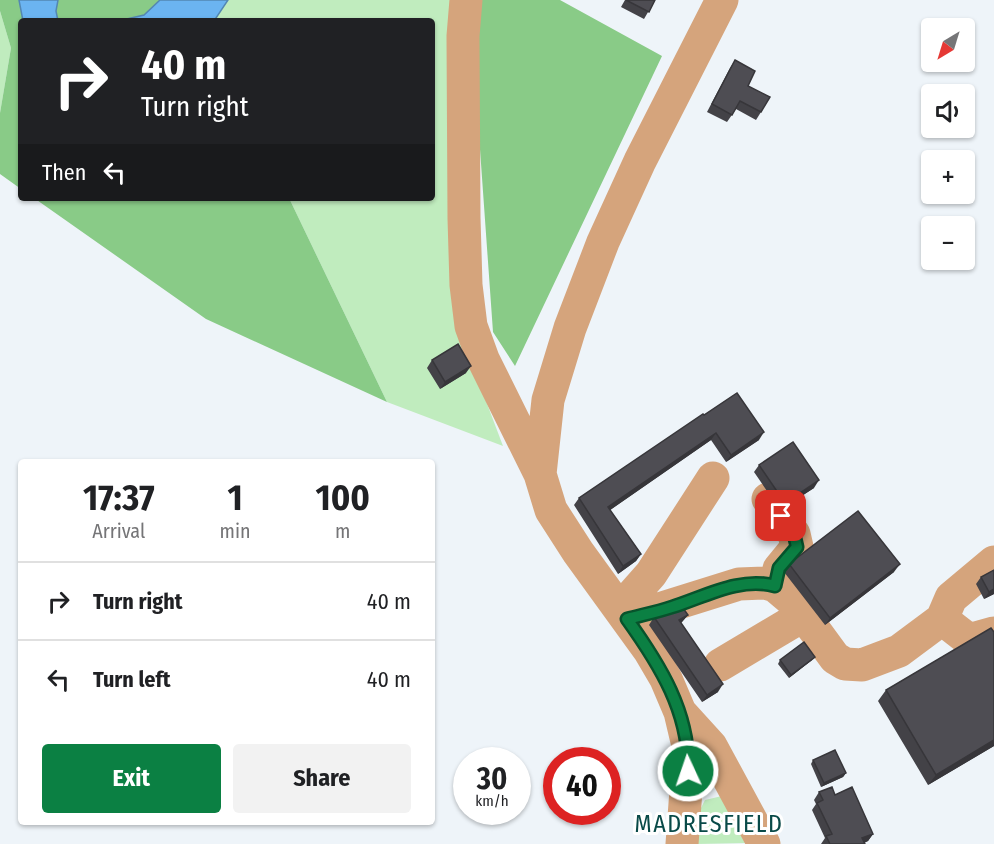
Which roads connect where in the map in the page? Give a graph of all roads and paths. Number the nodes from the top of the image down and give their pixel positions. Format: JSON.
{"nodes":[{"id":1,"x":466,"y":0,"type":"edge"},
{"id":2,"x":722,"y":0,"type":"edge"},
{"id":3,"x":540,"y":474,"type":"junction"},
{"id":4,"x":713,"y":478,"type":"dead end"},
{"id":5,"x":768,"y":499,"type":"dead end"},
{"id":6,"x":994,"y":562,"type":"edge"},
{"id":7,"x":775,"y":586,"type":"junction"},
{"id":8,"x":623,"y":614,"type":"junction"},
{"id":9,"x":804,"y":615,"type":"junction"},
{"id":10,"x":942,"y":620,"type":"junction"},
{"id":11,"x":994,"y":633,"type":"edge"},
{"id":12,"x":720,"y":665,"type":"dead end"},
{"id":13,"x":680,"y":712,"type":"junction"},
{"id":14,"x":682,"y":844,"type":"edge"},
{"id":15,"x":764,"y":844,"type":"edge"}],
"edges":[{"from":1,"to":3,"type":"street"},
{"from":2,"to":3,"type":"street"},
{"from":3,"to":8,"type":"street"},
{"from":4,"to":8,"type":"street"},
{"from":5,"to":7,"type":"street"},
{"from":6,"to":10,"type":"street"},
{"from":7,"to":8,"type":"street"},
{"from":7,"to":9,"type":"street"},
{"from":8,"to":13,"type":"street"},
{"from":9,"to":10,"type":"street"},
{"from":9,"to":12,"type":"street"},
{"from":10,"to":11,"type":"street"},
{"from":13,"to":14,"type":"street"},
{"from":13,"to":15,"type":"street"}]}
